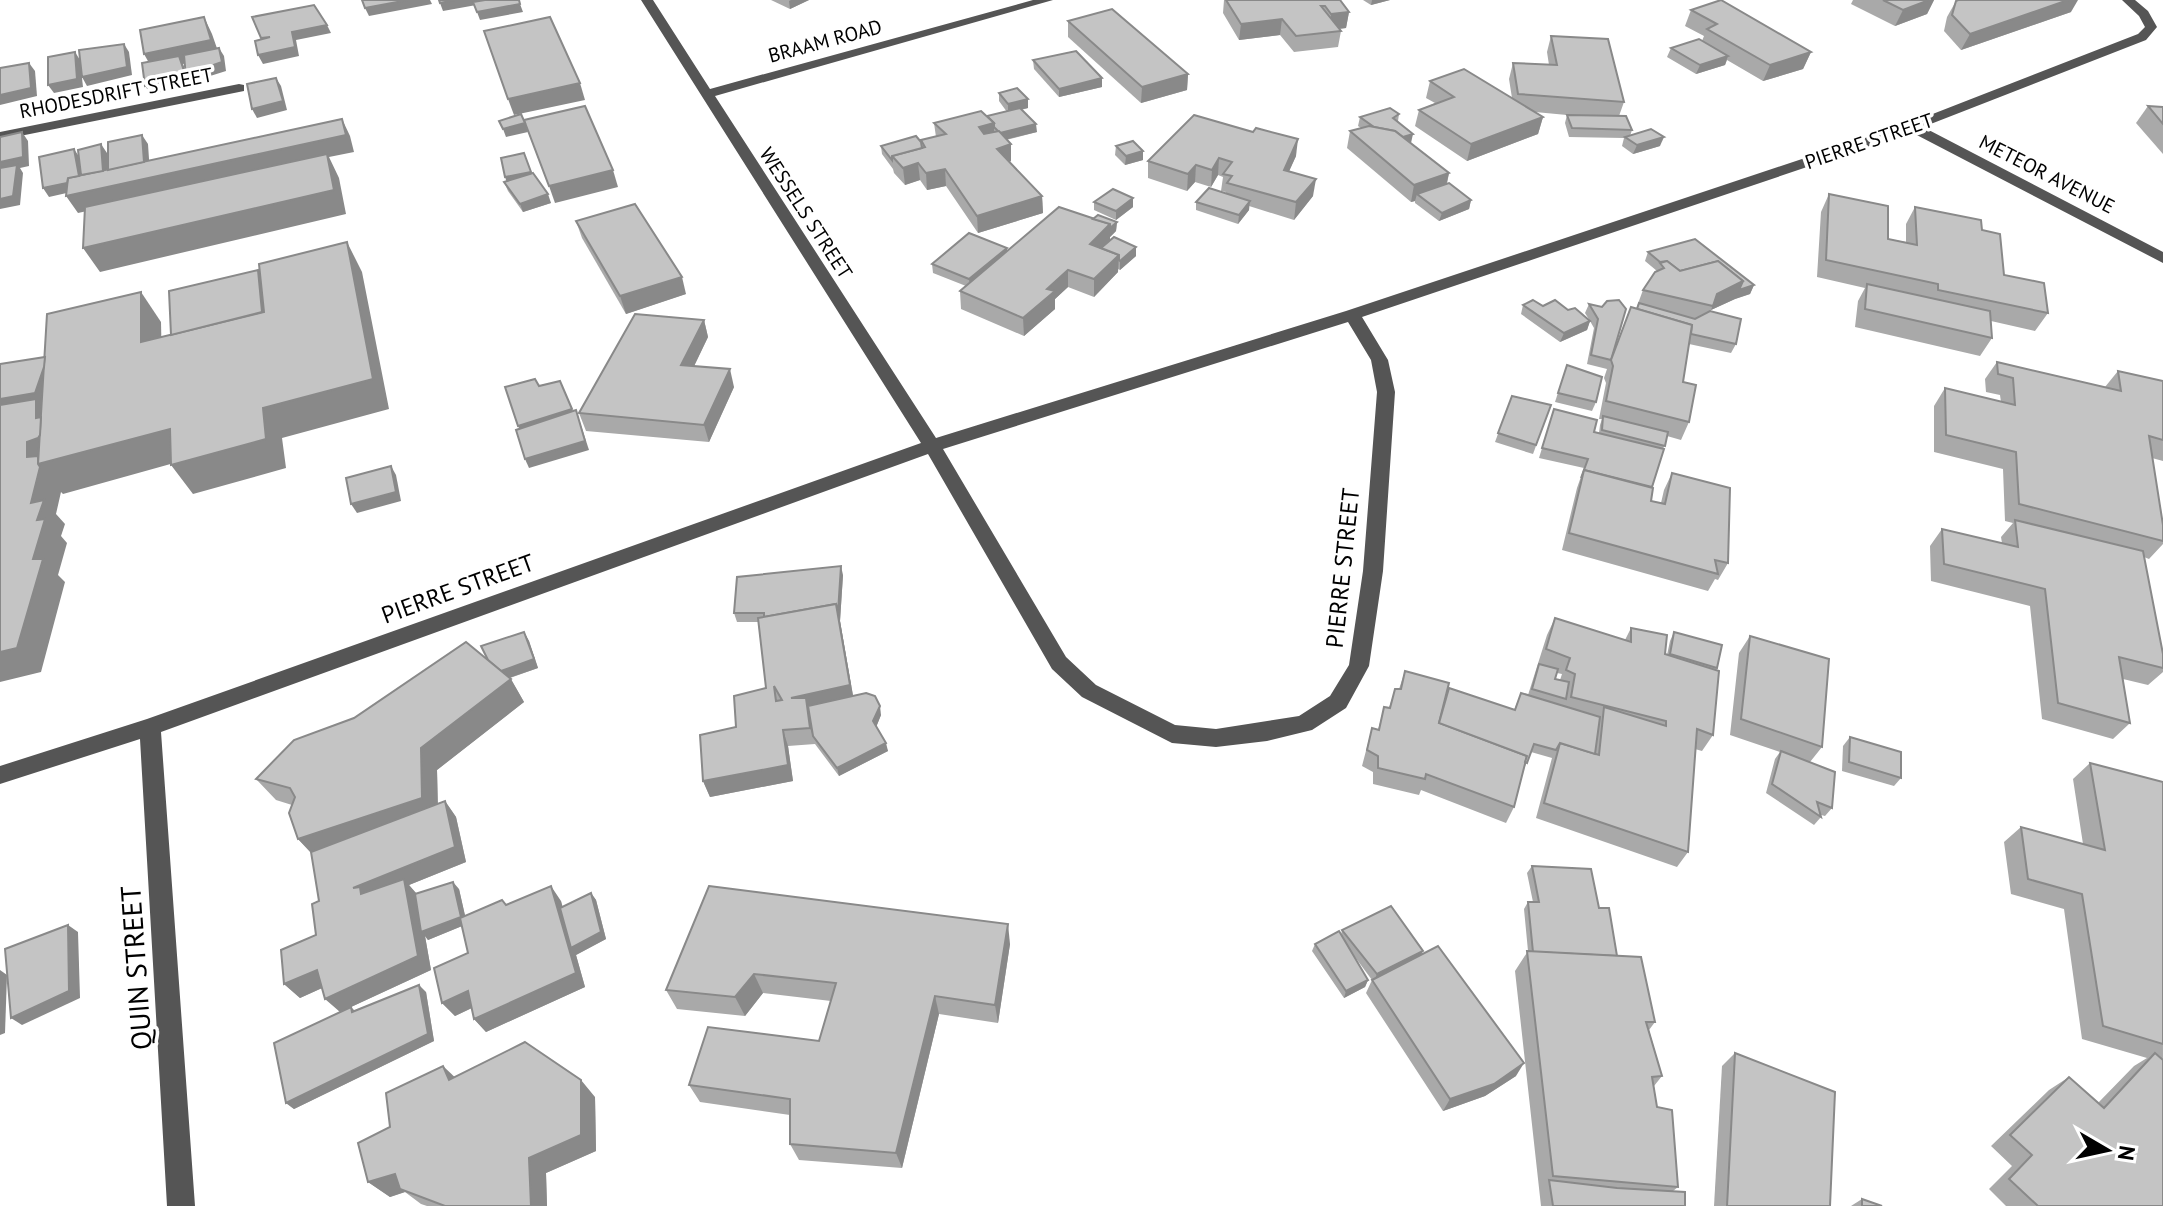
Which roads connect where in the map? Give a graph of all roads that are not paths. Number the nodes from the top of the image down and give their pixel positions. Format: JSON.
{"nodes":[{"id":1,"x":647,"y":0,"type":"edge"},
{"id":2,"x":1047,"y":0,"type":"edge"},
{"id":3,"x":2128,"y":0,"type":"edge"},
{"id":4,"x":239,"y":88,"type":"dead end"},
{"id":5,"x":706,"y":94,"type":"junction"},
{"id":6,"x":1912,"y":127,"type":"junction"},
{"id":7,"x":0,"y":136,"type":"edge"},
{"id":8,"x":2163,"y":258,"type":"edge"},
{"id":9,"x":1352,"y":315,"type":"junction"},
{"id":10,"x":932,"y":446,"type":"junction"},
{"id":11,"x":150,"y":727,"type":"junction"},
{"id":12,"x":0,"y":775,"type":"edge"},
{"id":13,"x":181,"y":1206,"type":"edge"}],
"edges":[{"from":1,"to":5,"type":"street","name":"WESSELS STREET"},
{"from":2,"to":5,"type":"street","name":"BRAAM ROAD"},
{"from":3,"to":6,"type":"street","name":"PIERRE STREET"},
{"from":4,"to":7,"type":"street","name":"RHODESDRIFT STREET"},
{"from":5,"to":10,"type":"street","name":"WESSELS STREET"},
{"from":6,"to":8,"type":"street","name":"METEOR AVENUE"},
{"from":6,"to":9,"type":"street","name":"PIERRE STREET"},
{"from":9,"to":10,"type":"street","name":"PIERRE STREET"},
{"from":9,"to":10,"type":"street","name":"PIERRE STREET"},
{"from":10,"to":11,"type":"street","name":"PIERRE STREET"},
{"from":11,"to":12,"type":"street","name":"PIERRE STREET"},
{"from":11,"to":13,"type":"street","name":"QUIN STREET"}]}
